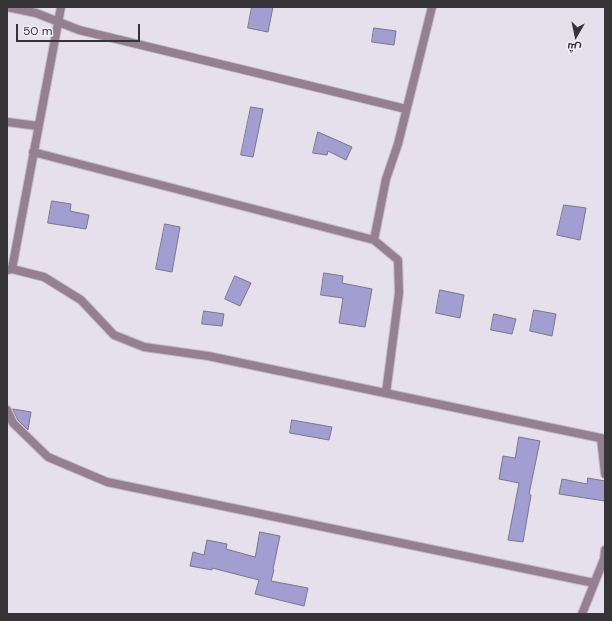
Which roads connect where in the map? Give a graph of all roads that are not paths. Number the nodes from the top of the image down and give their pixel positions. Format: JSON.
{"nodes":[{"id":1,"x":7,"y":7,"type":"edge"},
{"id":2,"x":61,"y":7,"type":"edge"},
{"id":3,"x":432,"y":7,"type":"edge"},
{"id":4,"x":57,"y":22,"type":"junction"},
{"id":5,"x":406,"y":109,"type":"junction"},
{"id":6,"x":7,"y":122,"type":"edge"},
{"id":7,"x":38,"y":126,"type":"junction"},
{"id":8,"x":34,"y":152,"type":"junction"},
{"id":9,"x":374,"y":240,"type":"junction"},
{"id":10,"x":10,"y":270,"type":"edge"},
{"id":11,"x":386,"y":393,"type":"junction"},
{"id":12,"x":7,"y":410,"type":"edge"},
{"id":13,"x":603,"y":438,"type":"edge"},
{"id":14,"x":605,"y":474,"type":"edge"},
{"id":15,"x":605,"y":550,"type":"edge"},
{"id":16,"x":594,"y":583,"type":"junction"},
{"id":17,"x":582,"y":614,"type":"edge"}],
"edges":[{"from":1,"to":4,"type":"street"},
{"from":2,"to":4,"type":"street"},
{"from":3,"to":5,"type":"street"},
{"from":4,"to":5,"type":"street"},
{"from":4,"to":7,"type":"street"},
{"from":5,"to":9,"type":"street"},
{"from":6,"to":7,"type":"street"},
{"from":7,"to":8,"type":"street"},
{"from":8,"to":9,"type":"street"},
{"from":8,"to":10,"type":"street"},
{"from":9,"to":11,"type":"street"},
{"from":10,"to":11,"type":"street"},
{"from":11,"to":13,"type":"street"},
{"from":12,"to":16,"type":"street"},
{"from":13,"to":14,"type":"street"},
{"from":15,"to":16,"type":"street"},
{"from":16,"to":17,"type":"street"}]}
